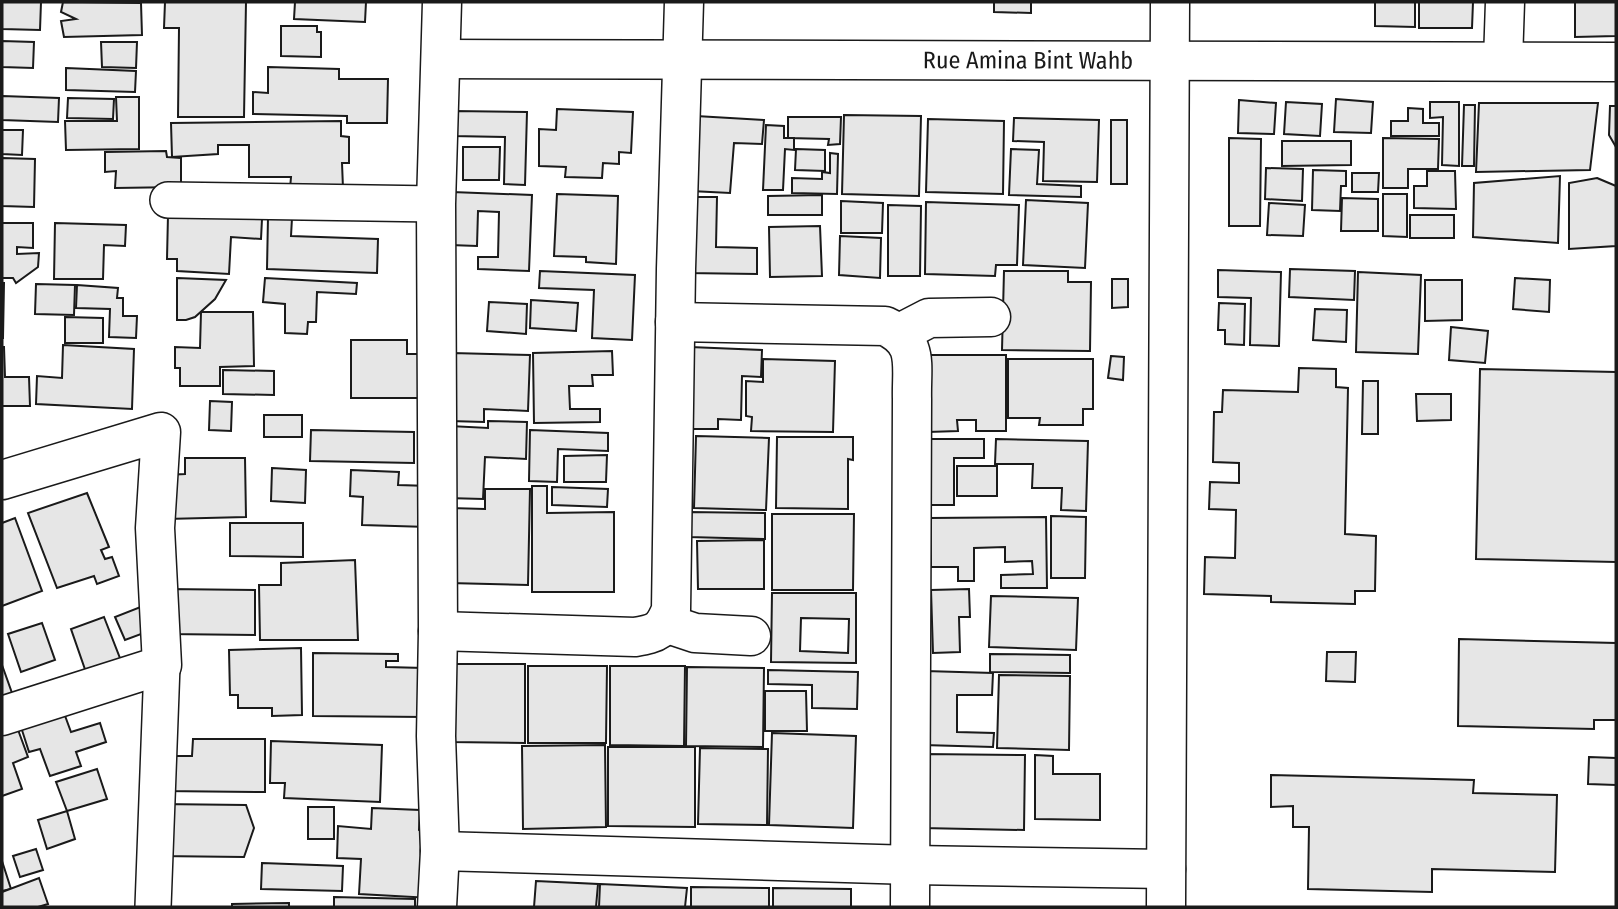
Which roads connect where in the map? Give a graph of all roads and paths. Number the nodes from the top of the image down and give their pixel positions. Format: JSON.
{"nodes":[{"id":1,"x":442,"y":2,"type":"edge"},
{"id":2,"x":684,"y":2,"type":"edge"},
{"id":3,"x":1170,"y":2,"type":"edge"},
{"id":4,"x":1505,"y":2,"type":"edge"},
{"id":5,"x":442,"y":58,"type":"junction"},
{"id":6,"x":683,"y":59,"type":"junction"},
{"id":7,"x":1169,"y":61,"type":"junction"},
{"id":8,"x":1503,"y":61,"type":"junction"},
{"id":9,"x":1616,"y":62,"type":"edge"},
{"id":10,"x":168,"y":200,"type":"dead end"},
{"id":11,"x":436,"y":204,"type":"junction"},
{"id":12,"x":991,"y":317,"type":"dead end"},
{"id":13,"x":675,"y":322,"type":"junction"},
{"id":14,"x":900,"y":332,"type":"junction"},
{"id":15,"x":2,"y":480,"type":"edge"},
{"id":16,"x":665,"y":623,"type":"junction"},
{"id":17,"x":438,"y":631,"type":"junction"},
{"id":18,"x":751,"y":636,"type":"dead end"},
{"id":19,"x":162,"y":666,"type":"junction"},
{"id":20,"x":2,"y":716,"type":"edge"},
{"id":21,"x":440,"y":851,"type":"junction"},
{"id":22,"x":912,"y":865,"type":"junction"},
{"id":23,"x":1166,"y":869,"type":"junction"},
{"id":24,"x":153,"y":907,"type":"edge"},
{"id":25,"x":437,"y":907,"type":"edge"},
{"id":26,"x":910,"y":907,"type":"edge"},
{"id":27,"x":1166,"y":907,"type":"edge"}],
"edges":[{"from":1,"to":5,"type":"street"},
{"from":2,"to":6,"type":"street"},
{"from":3,"to":7,"type":"street"},
{"from":4,"to":8,"type":"street"},
{"from":5,"to":6,"type":"street","name":"Rue Amina Bint Wahb"},
{"from":5,"to":11,"type":"street"},
{"from":6,"to":7,"type":"street","name":"Rue Amina Bint Wahb"},
{"from":6,"to":13,"type":"street"},
{"from":7,"to":8,"type":"street","name":"Rue Amina Bint Wahb"},
{"from":7,"to":23,"type":"street"},
{"from":8,"to":9,"type":"street","name":"Rue Amina Bint Wahb"},
{"from":10,"to":11,"type":"street"},
{"from":11,"to":17,"type":"street"},
{"from":12,"to":14,"type":"street"},
{"from":13,"to":14,"type":"street"},
{"from":13,"to":16,"type":"street"},
{"from":14,"to":22,"type":"street"},
{"from":15,"to":19,"type":"street"},
{"from":16,"to":17,"type":"street"},
{"from":16,"to":18,"type":"street"},
{"from":17,"to":21,"type":"street"},
{"from":19,"to":20,"type":"street"},
{"from":19,"to":24,"type":"street"},
{"from":21,"to":22,"type":"street"},
{"from":21,"to":25,"type":"street"},
{"from":22,"to":23,"type":"street"},
{"from":22,"to":26,"type":"street"},
{"from":23,"to":27,"type":"street"}]}
